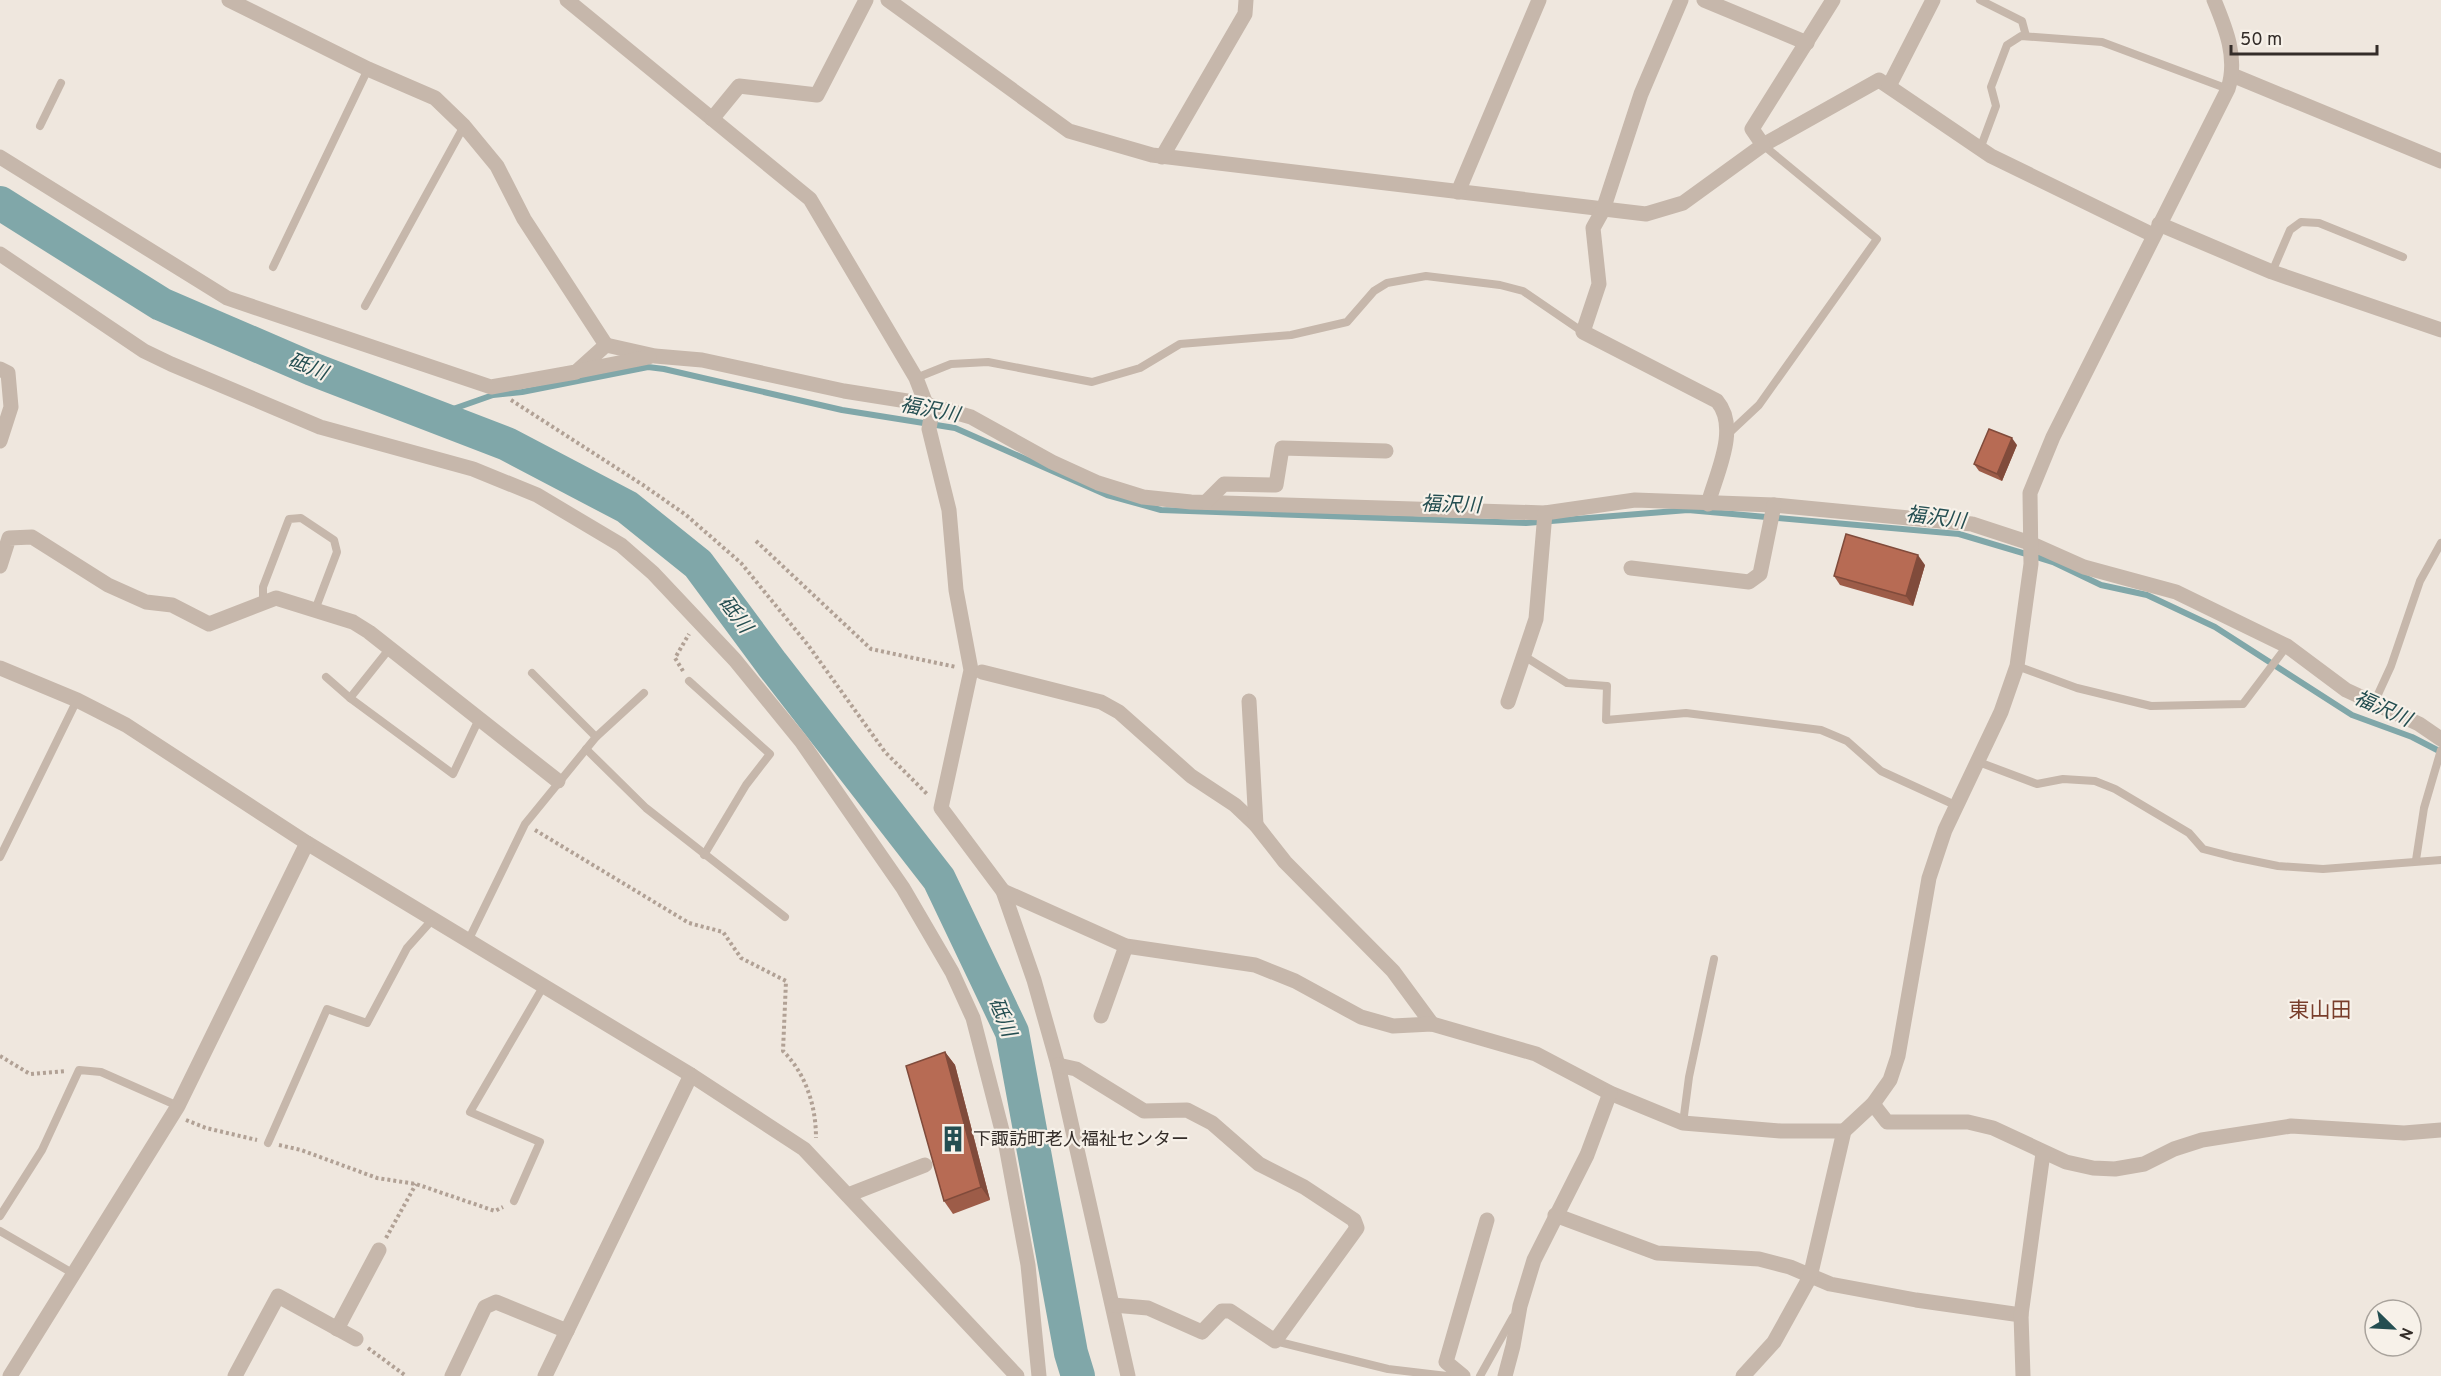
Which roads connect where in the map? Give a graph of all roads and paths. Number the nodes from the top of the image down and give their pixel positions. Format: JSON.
{"nodes":[{"id":1,"x":229,"y":0,"type":"edge"},
{"id":2,"x":567,"y":0,"type":"edge"},
{"id":3,"x":866,"y":0,"type":"edge"},
{"id":4,"x":888,"y":0,"type":"edge"},
{"id":5,"x":1246,"y":0,"type":"edge"},
{"id":6,"x":1539,"y":0,"type":"edge"},
{"id":7,"x":1680,"y":0,"type":"edge"},
{"id":8,"x":1704,"y":0,"type":"edge"},
{"id":9,"x":1833,"y":0,"type":"edge"},
{"id":10,"x":1933,"y":0,"type":"edge"},
{"id":11,"x":1980,"y":0,"type":"edge"},
{"id":12,"x":2214,"y":0,"type":"edge"},
{"id":13,"x":2026,"y":36,"type":"junction"},
{"id":14,"x":1807,"y":43,"type":"junction"},
{"id":15,"x":368,"y":69,"type":"junction"},
{"id":16,"x":2230,"y":82,"type":"junction"},
{"id":17,"x":61,"y":83,"type":"dead end"},
{"id":18,"x":1889,"y":86,"type":"junction"},
{"id":19,"x":712,"y":119,"type":"junction"},
{"id":20,"x":40,"y":126,"type":"dead end"},
{"id":21,"x":464,"y":126,"type":"junction"},
{"id":22,"x":1763,"y":145,"type":"junction"},
{"id":23,"x":1980,"y":149,"type":"junction"},
{"id":24,"x":0,"y":157,"type":"edge"},
{"id":25,"x":1162,"y":157,"type":"junction"},
{"id":26,"x":2441,"y":161,"type":"edge"},
{"id":27,"x":1458,"y":192,"type":"junction"},
{"id":28,"x":1603,"y":210,"type":"junction"},
{"id":29,"x":2156,"y":229,"type":"junction"},
{"id":30,"x":0,"y":254,"type":"edge"},
{"id":31,"x":2403,"y":256,"type":"dead end"},
{"id":32,"x":273,"y":267,"type":"dead end"},
{"id":33,"x":2272,"y":272,"type":"junction"},
{"id":34,"x":365,"y":306,"type":"dead end"},
{"id":35,"x":2441,"y":330,"type":"edge"},
{"id":36,"x":1583,"y":332,"type":"junction"},
{"id":37,"x":606,"y":345,"type":"junction"},
{"id":38,"x":655,"y":356,"type":"junction"},
{"id":39,"x":0,"y":369,"type":"edge"},
{"id":40,"x":576,"y":372,"type":"junction"},
{"id":41,"x":916,"y":378,"type":"junction"},
{"id":42,"x":491,"y":387,"type":"junction"},
{"id":43,"x":929,"y":416,"type":"junction"},
{"id":44,"x":1727,"y":435,"type":"junction"},
{"id":45,"x":0,"y":441,"type":"edge"},
{"id":46,"x":1386,"y":451,"type":"dead end"},
{"id":47,"x":1206,"y":502,"type":"junction"},
{"id":48,"x":1708,"y":504,"type":"junction"},
{"id":49,"x":1774,"y":506,"type":"junction"},
{"id":50,"x":1545,"y":513,"type":"junction"},
{"id":51,"x":5,"y":536,"type":"edge"},
{"id":52,"x":756,"y":541,"type":"dead end"},
{"id":53,"x":2030,"y":543,"type":"junction"},
{"id":54,"x":2441,"y":543,"type":"edge"},
{"id":55,"x":0,"y":566,"type":"edge"},
{"id":56,"x":1631,"y":568,"type":"dead end"},
{"id":57,"x":263,"y":603,"type":"junction"},
{"id":58,"x":315,"y":610,"type":"junction"},
{"id":59,"x":698,"y":621,"type":"junction"},
{"id":60,"x":2287,"y":646,"type":"junction"},
{"id":61,"x":390,"y":648,"type":"junction"},
{"id":62,"x":1524,"y":656,"type":"junction"},
{"id":63,"x":2017,"y":666,"type":"junction"},
{"id":64,"x":0,"y":668,"type":"edge"},
{"id":65,"x":977,"y":671,"type":"junction"},
{"id":66,"x":532,"y":673,"type":"dead end"},
{"id":67,"x":326,"y":677,"type":"dead end"},
{"id":68,"x":689,"y":681,"type":"joint"},
{"id":69,"x":644,"y":693,"type":"dead end"},
{"id":70,"x":350,"y":698,"type":"junction"},
{"id":71,"x":77,"y":700,"type":"junction"},
{"id":72,"x":1249,"y":701,"type":"dead end"},
{"id":73,"x":1508,"y":702,"type":"dead end"},
{"id":74,"x":2374,"y":703,"type":"junction"},
{"id":75,"x":479,"y":719,"type":"junction"},
{"id":76,"x":596,"y":737,"type":"junction"},
{"id":77,"x":2441,"y":739,"type":"edge"},
{"id":78,"x":586,"y":749,"type":"junction"},
{"id":79,"x":2441,"y":750,"type":"edge"},
{"id":80,"x":1976,"y":761,"type":"junction"},
{"id":81,"x":558,"y":781,"type":"junction"},
{"id":82,"x":1955,"y":806,"type":"junction"},
{"id":83,"x":941,"y":808,"type":"junction"},
{"id":84,"x":525,"y":824,"type":"junction"},
{"id":85,"x":1256,"y":825,"type":"junction"},
{"id":86,"x":307,"y":843,"type":"junction"},
{"id":87,"x":704,"y":855,"type":"junction"},
{"id":88,"x":0,"y":857,"type":"edge"},
{"id":89,"x":2416,"y":860,"type":"junction"},
{"id":90,"x":2441,"y":860,"type":"edge"},
{"id":91,"x":1003,"y":891,"type":"junction"},
{"id":92,"x":785,"y":917,"type":"dead end"},
{"id":93,"x":432,"y":920,"type":"junction"},
{"id":94,"x":468,"y":941,"type":"junction"},
{"id":95,"x":1126,"y":946,"type":"junction"},
{"id":96,"x":1714,"y":959,"type":"dead end"},
{"id":97,"x":543,"y":987,"type":"junction"},
{"id":98,"x":1101,"y":1016,"type":"dead end"},
{"id":99,"x":1432,"y":1024,"type":"junction"},
{"id":100,"x":0,"y":1056,"type":"edge"},
{"id":101,"x":1058,"y":1065,"type":"junction"},
{"id":102,"x":79,"y":1070,"type":"junction"},
{"id":103,"x":691,"y":1075,"type":"junction"},
{"id":104,"x":1610,"y":1093,"type":"junction"},
{"id":105,"x":1873,"y":1104,"type":"junction"},
{"id":106,"x":175,"y":1110,"type":"junction"},
{"id":107,"x":1683,"y":1123,"type":"junction"},
{"id":108,"x":2441,"y":1130,"type":"edge"},
{"id":109,"x":1844,"y":1131,"type":"junction"},
{"id":110,"x":268,"y":1143,"type":"junction"},
{"id":111,"x":2043,"y":1153,"type":"junction"},
{"id":112,"x":817,"y":1162,"type":"junction"},
{"id":113,"x":925,"y":1165,"type":"dead end"},
{"id":114,"x":416,"y":1184,"type":"junction"},
{"id":115,"x":848,"y":1195,"type":"junction"},
{"id":116,"x":514,"y":1201,"type":"joint"},
{"id":117,"x":1555,"y":1215,"type":"junction"},
{"id":118,"x":0,"y":1216,"type":"edge"},
{"id":119,"x":1487,"y":1220,"type":"dead end"},
{"id":120,"x":0,"y":1231,"type":"edge"},
{"id":121,"x":379,"y":1250,"type":"joint"},
{"id":122,"x":74,"y":1274,"type":"junction"},
{"id":123,"x":1810,"y":1277,"type":"junction"},
{"id":124,"x":1113,"y":1305,"type":"junction"},
{"id":125,"x":1520,"y":1306,"type":"junction"},
{"id":126,"x":2021,"y":1315,"type":"junction"},
{"id":127,"x":337,"y":1329,"type":"junction"},
{"id":128,"x":567,"y":1331,"type":"junction"},
{"id":129,"x":356,"y":1340,"type":"joint"},
{"id":130,"x":1275,"y":1341,"type":"junction"},
{"id":131,"x":10,"y":1376,"type":"edge"},
{"id":132,"x":235,"y":1376,"type":"edge"},
{"id":133,"x":406,"y":1376,"type":"edge"},
{"id":134,"x":452,"y":1376,"type":"edge"},
{"id":135,"x":545,"y":1376,"type":"edge"},
{"id":136,"x":1017,"y":1376,"type":"edge"},
{"id":137,"x":1039,"y":1376,"type":"edge"},
{"id":138,"x":1128,"y":1376,"type":"edge"},
{"id":139,"x":1447,"y":1376,"type":"edge"},
{"id":140,"x":1463,"y":1376,"type":"edge"},
{"id":141,"x":1480,"y":1376,"type":"edge"},
{"id":142,"x":1505,"y":1376,"type":"edge"},
{"id":143,"x":1743,"y":1376,"type":"edge"},
{"id":144,"x":2023,"y":1376,"type":"edge"}],
"edges":[{"from":1,"to":15,"type":"street"},
{"from":2,"to":19,"type":"street"},
{"from":3,"to":19,"type":"street"},
{"from":4,"to":25,"type":"street"},
{"from":5,"to":25,"type":"street"},
{"from":6,"to":27,"type":"street"},
{"from":7,"to":28,"type":"street"},
{"from":8,"to":14,"type":"street"},
{"from":9,"to":14,"type":"street"},
{"from":10,"to":18,"type":"street"},
{"from":11,"to":13,"type":"lane"},
{"from":12,"to":16,"type":"street"},
{"from":13,"to":16,"type":"lane"},
{"from":13,"to":23,"type":"lane"},
{"from":14,"to":22,"type":"street"},
{"from":15,"to":21,"type":"street"},
{"from":15,"to":32,"type":"lane"},
{"from":16,"to":26,"type":"street"},
{"from":16,"to":29,"type":"street"},
{"from":17,"to":20,"type":"lane"},
{"from":18,"to":22,"type":"street"},
{"from":18,"to":23,"type":"street"},
{"from":19,"to":41,"type":"street"},
{"from":21,"to":34,"type":"lane"},
{"from":21,"to":37,"type":"street"},
{"from":22,"to":28,"type":"street"},
{"from":22,"to":44,"type":"lane"},
{"from":23,"to":29,"type":"street"},
{"from":24,"to":42,"type":"street"},
{"from":25,"to":27,"type":"street"},
{"from":27,"to":28,"type":"street"},
{"from":28,"to":36,"type":"street"},
{"from":29,"to":33,"type":"street"},
{"from":29,"to":53,"type":"street"},
{"from":30,"to":59,"type":"street"},
{"from":31,"to":33,"type":"lane"},
{"from":33,"to":35,"type":"street"},
{"from":36,"to":41,"type":"lane"},
{"from":36,"to":44,"type":"street"},
{"from":37,"to":38,"type":"street"},
{"from":37,"to":40,"type":"street"},
{"from":38,"to":40,"type":"street"},
{"from":38,"to":43,"type":"street"},
{"from":39,"to":45,"type":"street"},
{"from":40,"to":42,"type":"street"},
{"from":41,"to":43,"type":"street"},
{"from":42,"to":83,"type":"path"},
{"from":43,"to":47,"type":"street"},
{"from":43,"to":65,"type":"street"},
{"from":44,"to":48,"type":"street"},
{"from":46,"to":47,"type":"street"},
{"from":47,"to":50,"type":"street"},
{"from":48,"to":49,"type":"street"},
{"from":48,"to":50,"type":"street"},
{"from":49,"to":53,"type":"street"},
{"from":49,"to":56,"type":"street"},
{"from":50,"to":62,"type":"street"},
{"from":51,"to":55,"type":"street"},
{"from":51,"to":57,"type":"street"},
{"from":52,"to":65,"type":"path"},
{"from":53,"to":60,"type":"street"},
{"from":53,"to":63,"type":"street"},
{"from":54,"to":74,"type":"lane"},
{"from":57,"to":58,"type":"street"},
{"from":57,"to":58,"type":"lane"},
{"from":58,"to":61,"type":"street"},
{"from":59,"to":68,"type":"path"},
{"from":59,"to":137,"type":"street"},
{"from":60,"to":63,"type":"lane"},
{"from":60,"to":74,"type":"street"},
{"from":61,"to":70,"type":"lane"},
{"from":61,"to":75,"type":"street"},
{"from":62,"to":73,"type":"street"},
{"from":62,"to":82,"type":"lane"},
{"from":63,"to":80,"type":"street"},
{"from":64,"to":71,"type":"street"},
{"from":65,"to":83,"type":"street"},
{"from":65,"to":85,"type":"street"},
{"from":66,"to":76,"type":"lane"},
{"from":67,"to":70,"type":"lane"},
{"from":68,"to":87,"type":"lane"},
{"from":69,"to":76,"type":"lane"},
{"from":70,"to":75,"type":"lane"},
{"from":71,"to":86,"type":"street"},
{"from":71,"to":88,"type":"lane"},
{"from":72,"to":85,"type":"street"},
{"from":74,"to":77,"type":"street"},
{"from":75,"to":81,"type":"street"},
{"from":76,"to":78,"type":"lane"},
{"from":78,"to":81,"type":"lane"},
{"from":78,"to":87,"type":"lane"},
{"from":79,"to":89,"type":"lane"},
{"from":80,"to":82,"type":"street"},
{"from":80,"to":89,"type":"lane"},
{"from":81,"to":84,"type":"lane"},
{"from":82,"to":105,"type":"street"},
{"from":83,"to":91,"type":"street"},
{"from":84,"to":94,"type":"lane"},
{"from":84,"to":112,"type":"path"},
{"from":85,"to":99,"type":"street"},
{"from":86,"to":93,"type":"street"},
{"from":86,"to":106,"type":"street"},
{"from":87,"to":92,"type":"lane"},
{"from":89,"to":90,"type":"lane"},
{"from":91,"to":95,"type":"street"},
{"from":91,"to":101,"type":"street"},
{"from":93,"to":94,"type":"street"},
{"from":93,"to":110,"type":"lane"},
{"from":94,"to":97,"type":"street"},
{"from":95,"to":98,"type":"street"},
{"from":95,"to":99,"type":"street"},
{"from":96,"to":107,"type":"lane"},
{"from":97,"to":103,"type":"street"},
{"from":97,"to":116,"type":"lane"},
{"from":99,"to":104,"type":"street"},
{"from":100,"to":102,"type":"path"},
{"from":101,"to":124,"type":"street"},
{"from":101,"to":130,"type":"street"},
{"from":102,"to":106,"type":"lane"},
{"from":102,"to":118,"type":"lane"},
{"from":103,"to":112,"type":"street"},
{"from":103,"to":128,"type":"street"},
{"from":104,"to":107,"type":"street"},
{"from":104,"to":117,"type":"street"},
{"from":105,"to":109,"type":"street"},
{"from":105,"to":111,"type":"street"},
{"from":106,"to":110,"type":"path"},
{"from":106,"to":122,"type":"street"},
{"from":107,"to":109,"type":"street"},
{"from":108,"to":111,"type":"street"},
{"from":109,"to":123,"type":"street"},
{"from":110,"to":114,"type":"path"},
{"from":111,"to":126,"type":"street"},
{"from":112,"to":115,"type":"street"},
{"from":113,"to":115,"type":"street"},
{"from":114,"to":116,"type":"path"},
{"from":114,"to":121,"type":"path"},
{"from":115,"to":136,"type":"street"},
{"from":117,"to":123,"type":"street"},
{"from":117,"to":125,"type":"street"},
{"from":119,"to":140,"type":"street"},
{"from":120,"to":122,"type":"lane"},
{"from":121,"to":127,"type":"street"},
{"from":122,"to":131,"type":"street"},
{"from":123,"to":126,"type":"street"},
{"from":123,"to":143,"type":"street"},
{"from":124,"to":130,"type":"street"},
{"from":124,"to":138,"type":"street"},
{"from":125,"to":141,"type":"lane"},
{"from":125,"to":142,"type":"street"},
{"from":126,"to":144,"type":"street"},
{"from":127,"to":129,"type":"street"},
{"from":127,"to":132,"type":"street"},
{"from":128,"to":134,"type":"street"},
{"from":128,"to":135,"type":"street"},
{"from":129,"to":133,"type":"path"},
{"from":130,"to":139,"type":"lane"}]}
